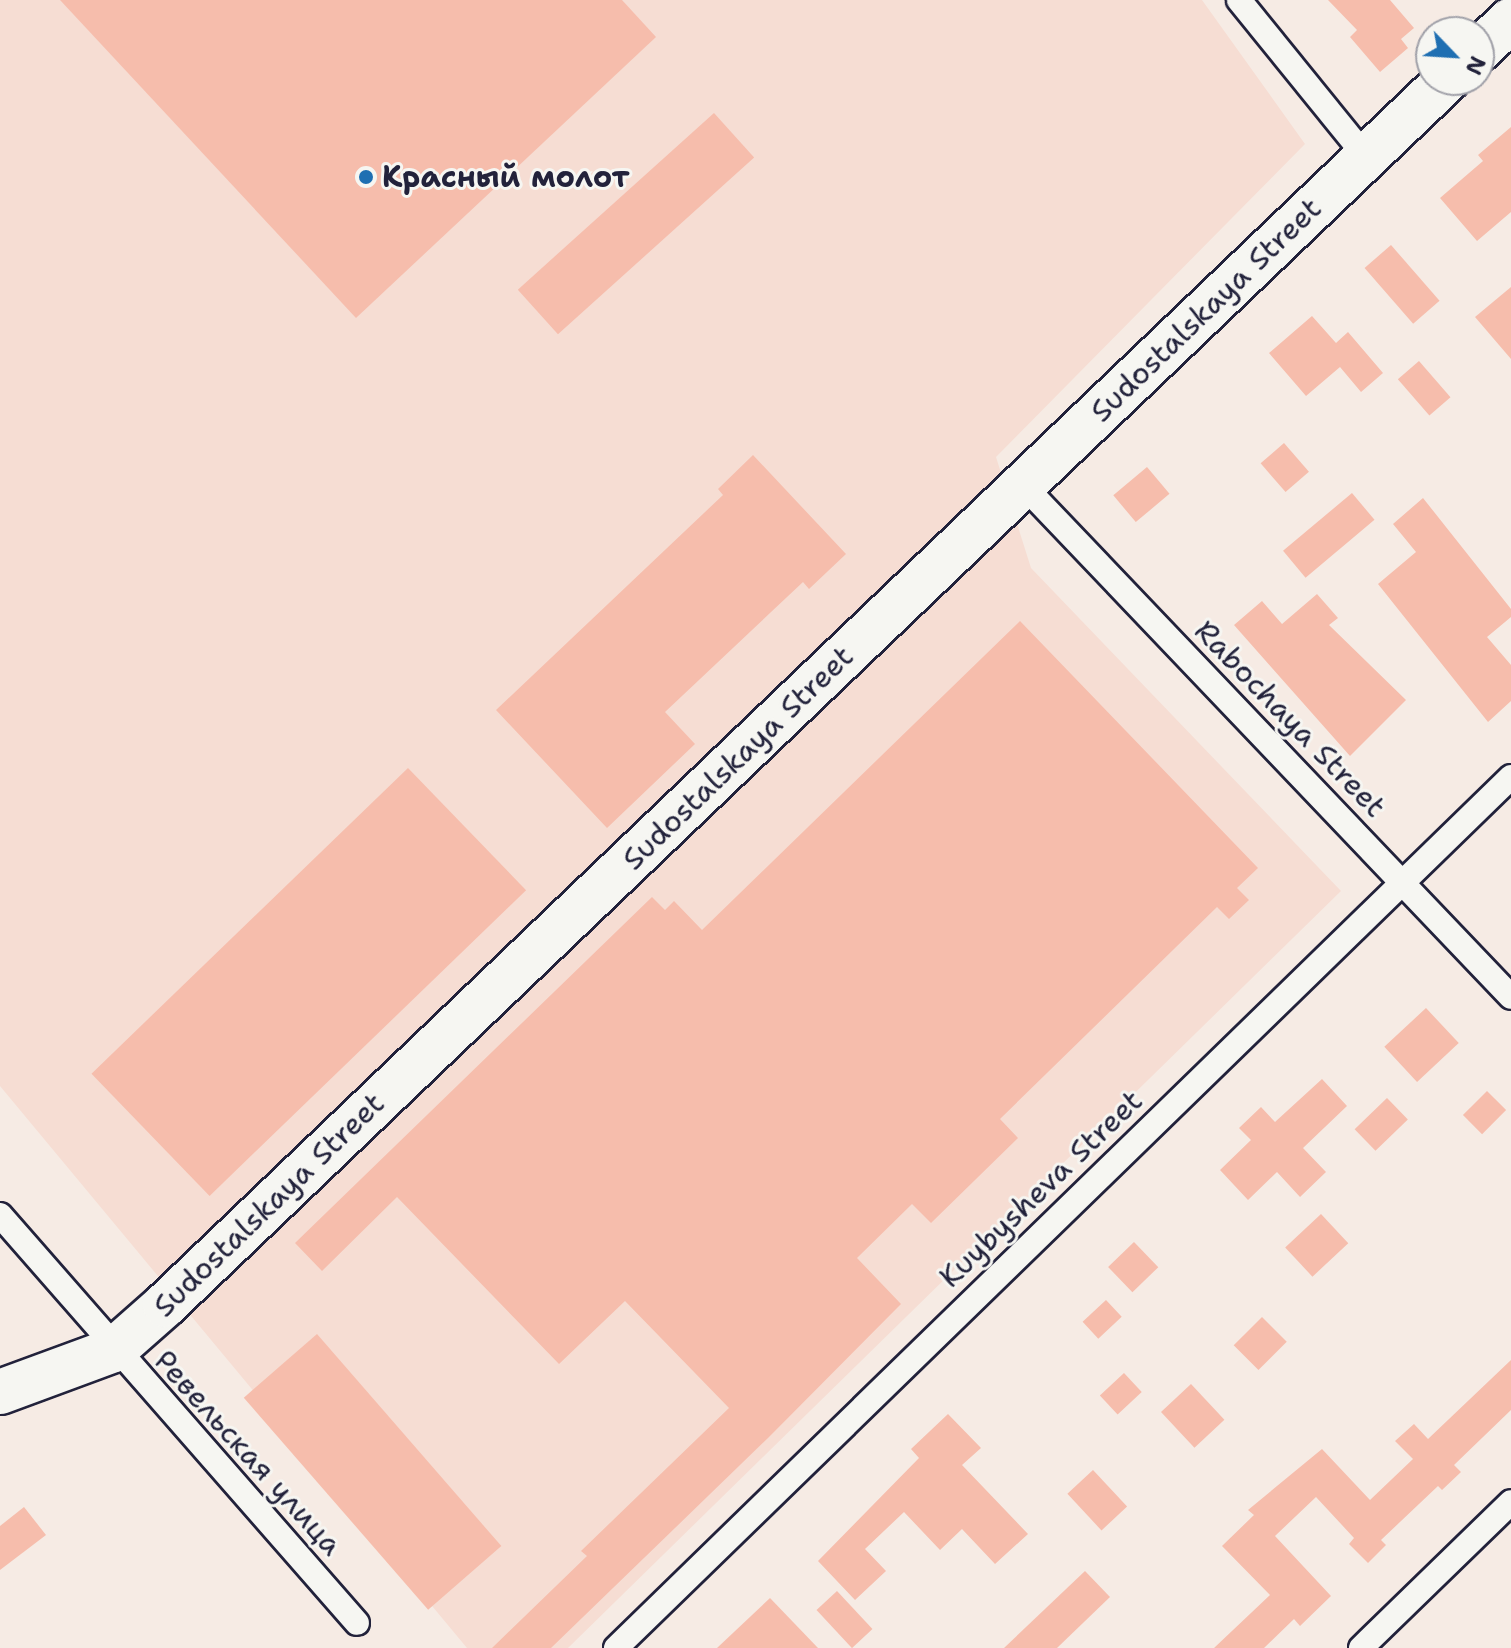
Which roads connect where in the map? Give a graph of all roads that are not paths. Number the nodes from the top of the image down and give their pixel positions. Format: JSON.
{"nodes":[{"id":1,"x":1239,"y":0,"type":"edge"},
{"id":2,"x":1511,"y":20,"type":"edge"},
{"id":3,"x":1495,"y":35,"type":"edge"},
{"id":4,"x":1430,"y":96,"type":"edge"},
{"id":5,"x":1366,"y":157,"type":"junction"},
{"id":6,"x":1023,"y":485,"type":"junction"},
{"id":7,"x":1511,"y":777,"type":"edge"},
{"id":8,"x":1401,"y":882,"type":"junction"},
{"id":9,"x":1511,"y":997,"type":"edge"},
{"id":10,"x":0,"y":1215,"type":"edge"},
{"id":11,"x":114,"y":1350,"type":"junction"},
{"id":12,"x":0,"y":1392,"type":"edge"},
{"id":13,"x":1511,"y":1502,"type":"edge"},
{"id":14,"x":357,"y":1623,"type":"dead end"},
{"id":15,"x":616,"y":1648,"type":"edge"},
{"id":16,"x":1361,"y":1648,"type":"edge"}],
"edges":[{"from":1,"to":5,"type":"street"},
{"from":2,"to":3,"type":"highway"},
{"from":4,"to":5,"type":"highway","name":"Sudostalskaya Street"},
{"from":5,"to":6,"type":"highway","name":"Sudostalskaya Street"},
{"from":6,"to":8,"type":"street","name":"Rabochaya Street"},
{"from":6,"to":11,"type":"highway","name":"Sudostalskaya Street"},
{"from":7,"to":8,"type":"street","name":"Kuybysheva Street"},
{"from":8,"to":9,"type":"street","name":"Rabochaya Street"},
{"from":8,"to":15,"type":"street","name":"Kuybysheva Street"},
{"from":10,"to":11,"type":"street","name":"Ревельская улица"},
{"from":11,"to":12,"type":"highway","name":"Sudostalskaya Street"},
{"from":11,"to":14,"type":"street","name":"Ревельская улица"},
{"from":13,"to":16,"type":"street"}]}
